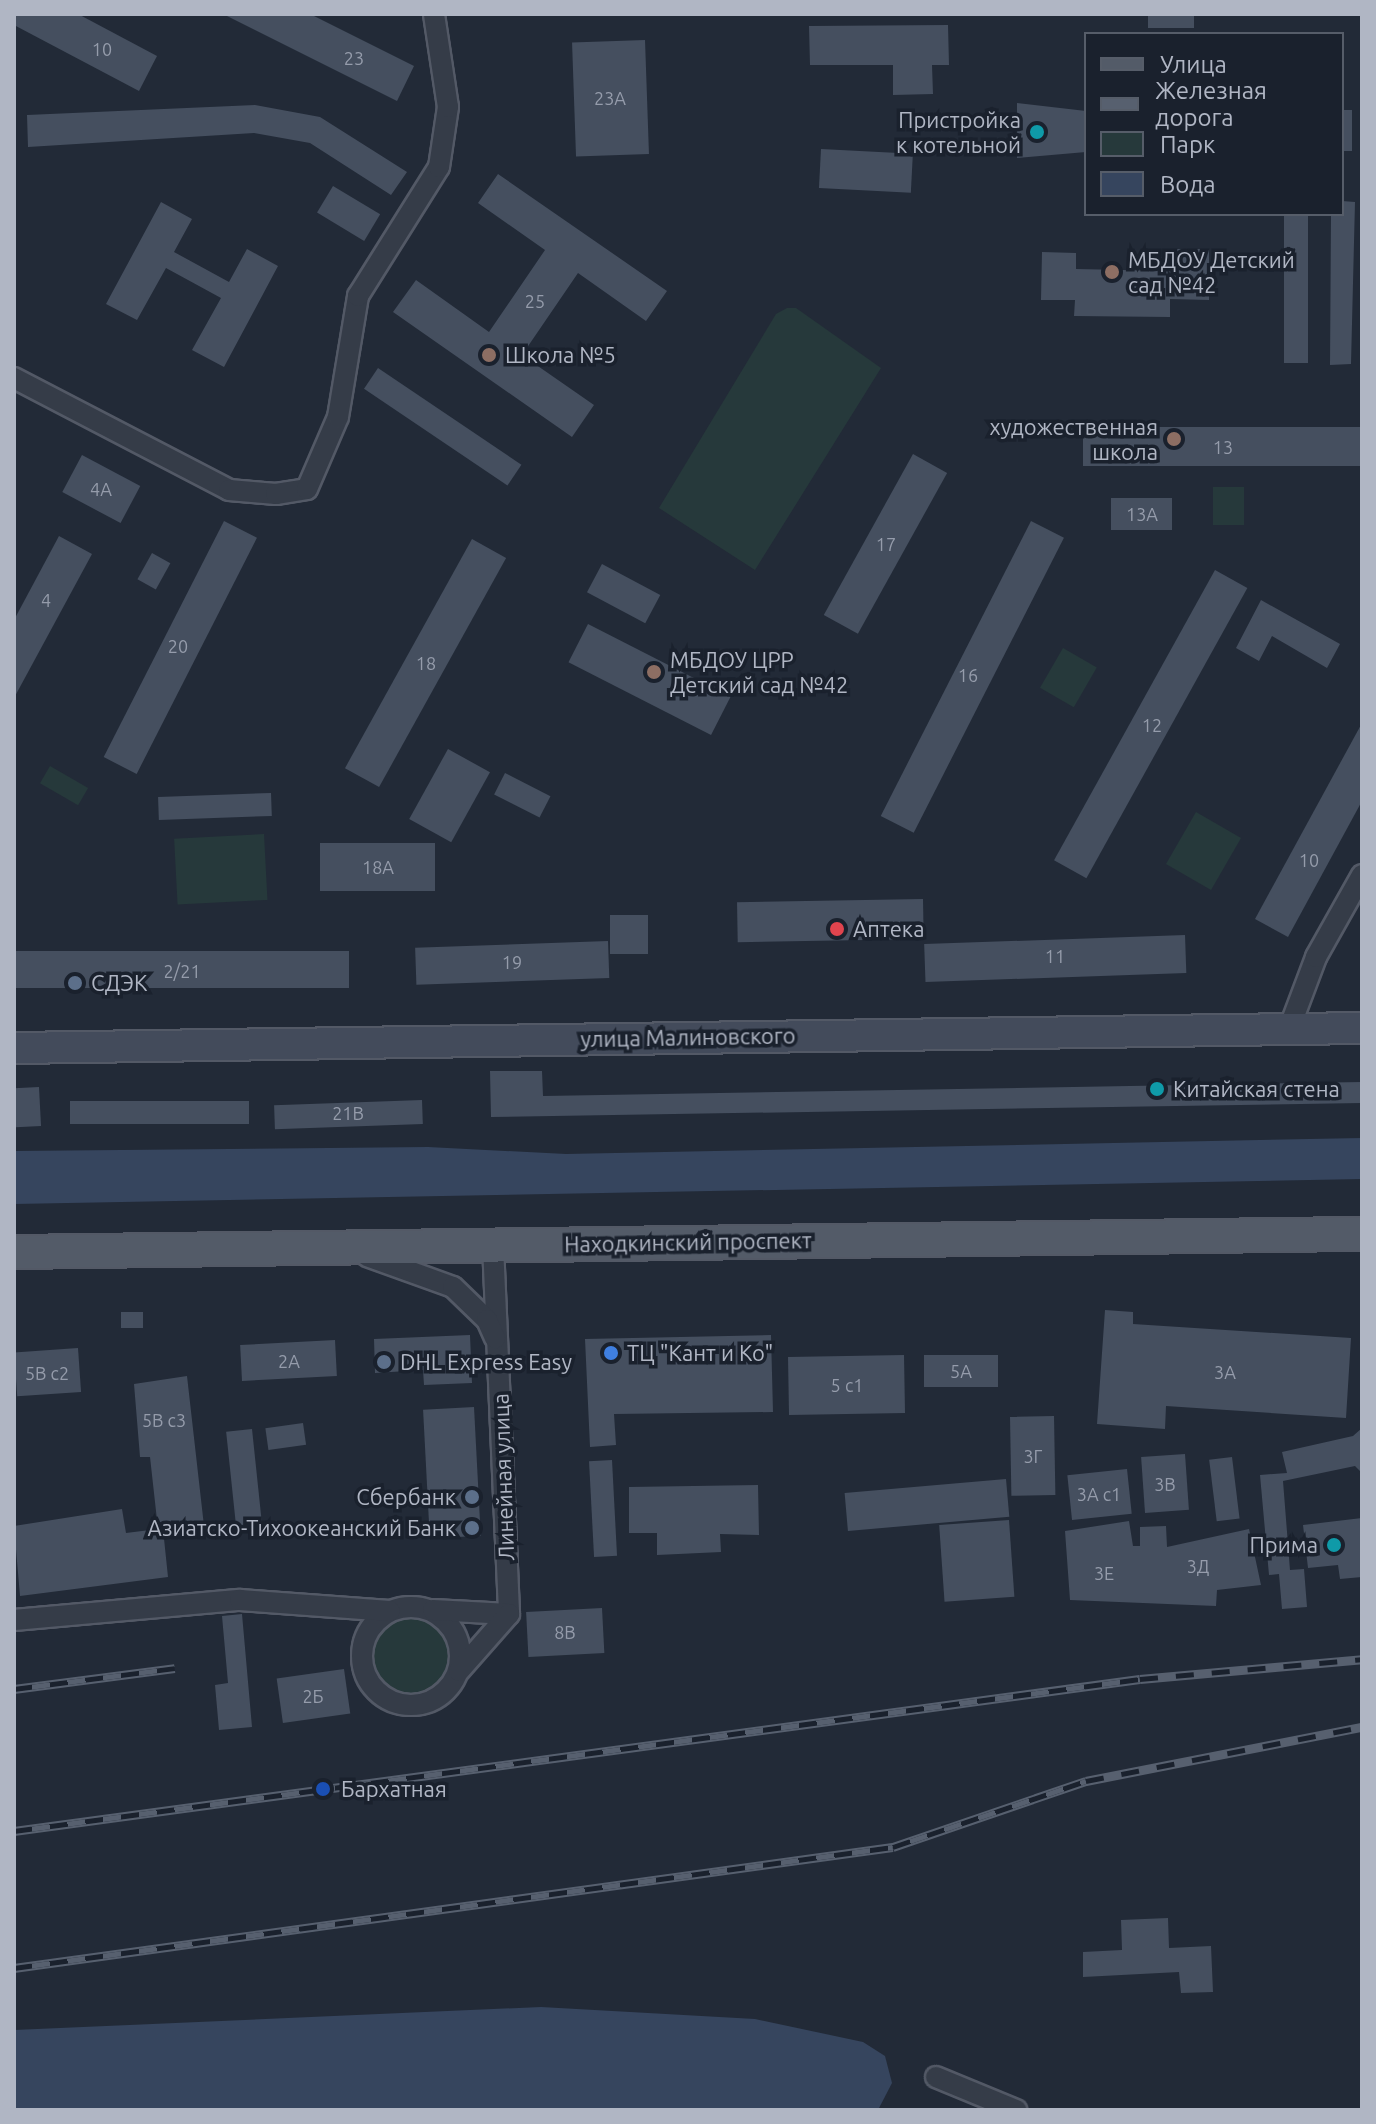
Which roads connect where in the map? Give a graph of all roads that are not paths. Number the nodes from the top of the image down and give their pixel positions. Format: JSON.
{"nodes":[{"id":1,"x":434,"y":14,"type":"edge"},
{"id":2,"x":14,"y":378,"type":"edge"},
{"id":3,"x":1362,"y":875,"type":"edge"},
{"id":4,"x":1362,"y":1028,"type":"edge"},
{"id":5,"x":1289,"y":1029,"type":"junction"},
{"id":6,"x":14,"y":1048,"type":"edge"},
{"id":7,"x":1358,"y":1234,"type":"edge"},
{"id":8,"x":493,"y":1245,"type":"junction"},
{"id":9,"x":336,"y":1247,"type":"junction"},
{"id":10,"x":14,"y":1252,"type":"edge"},
{"id":11,"x":498,"y":1347,"type":"junction"},
{"id":12,"x":425,"y":1609,"type":"junction"},
{"id":13,"x":390,"y":1611,"type":"junction"},
{"id":14,"x":509,"y":1614,"type":"junction"},
{"id":15,"x":14,"y":1620,"type":"edge"},
{"id":16,"x":457,"y":1674,"type":"junction"},
{"id":17,"x":936,"y":2077,"type":"dead end"},
{"id":18,"x":1016,"y":2110,"type":"edge"}],
"edges":[{"from":1,"to":2,"type":"street"},
{"from":3,"to":5,"type":"street"},
{"from":4,"to":5,"type":"main road","name":"улица Малиновского"},
{"from":5,"to":6,"type":"main road","name":"улица Малиновского"},
{"from":7,"to":8,"type":"main road","name":"Находкинский проспект"},
{"from":8,"to":9,"type":"main road","name":"Находкинский проспект"},
{"from":8,"to":11,"type":"street","name":"Линейная улица"},
{"from":9,"to":10,"type":"main road","name":"Находкинский проспект"},
{"from":9,"to":11,"type":"street"},
{"from":11,"to":14,"type":"street","name":"Линейная улица"},
{"from":12,"to":13,"type":"street"},
{"from":12,"to":14,"type":"street"},
{"from":12,"to":16,"type":"street"},
{"from":13,"to":15,"type":"street"},
{"from":13,"to":16,"type":"street"},
{"from":14,"to":16,"type":"street"},
{"from":17,"to":18,"type":"street"}]}
